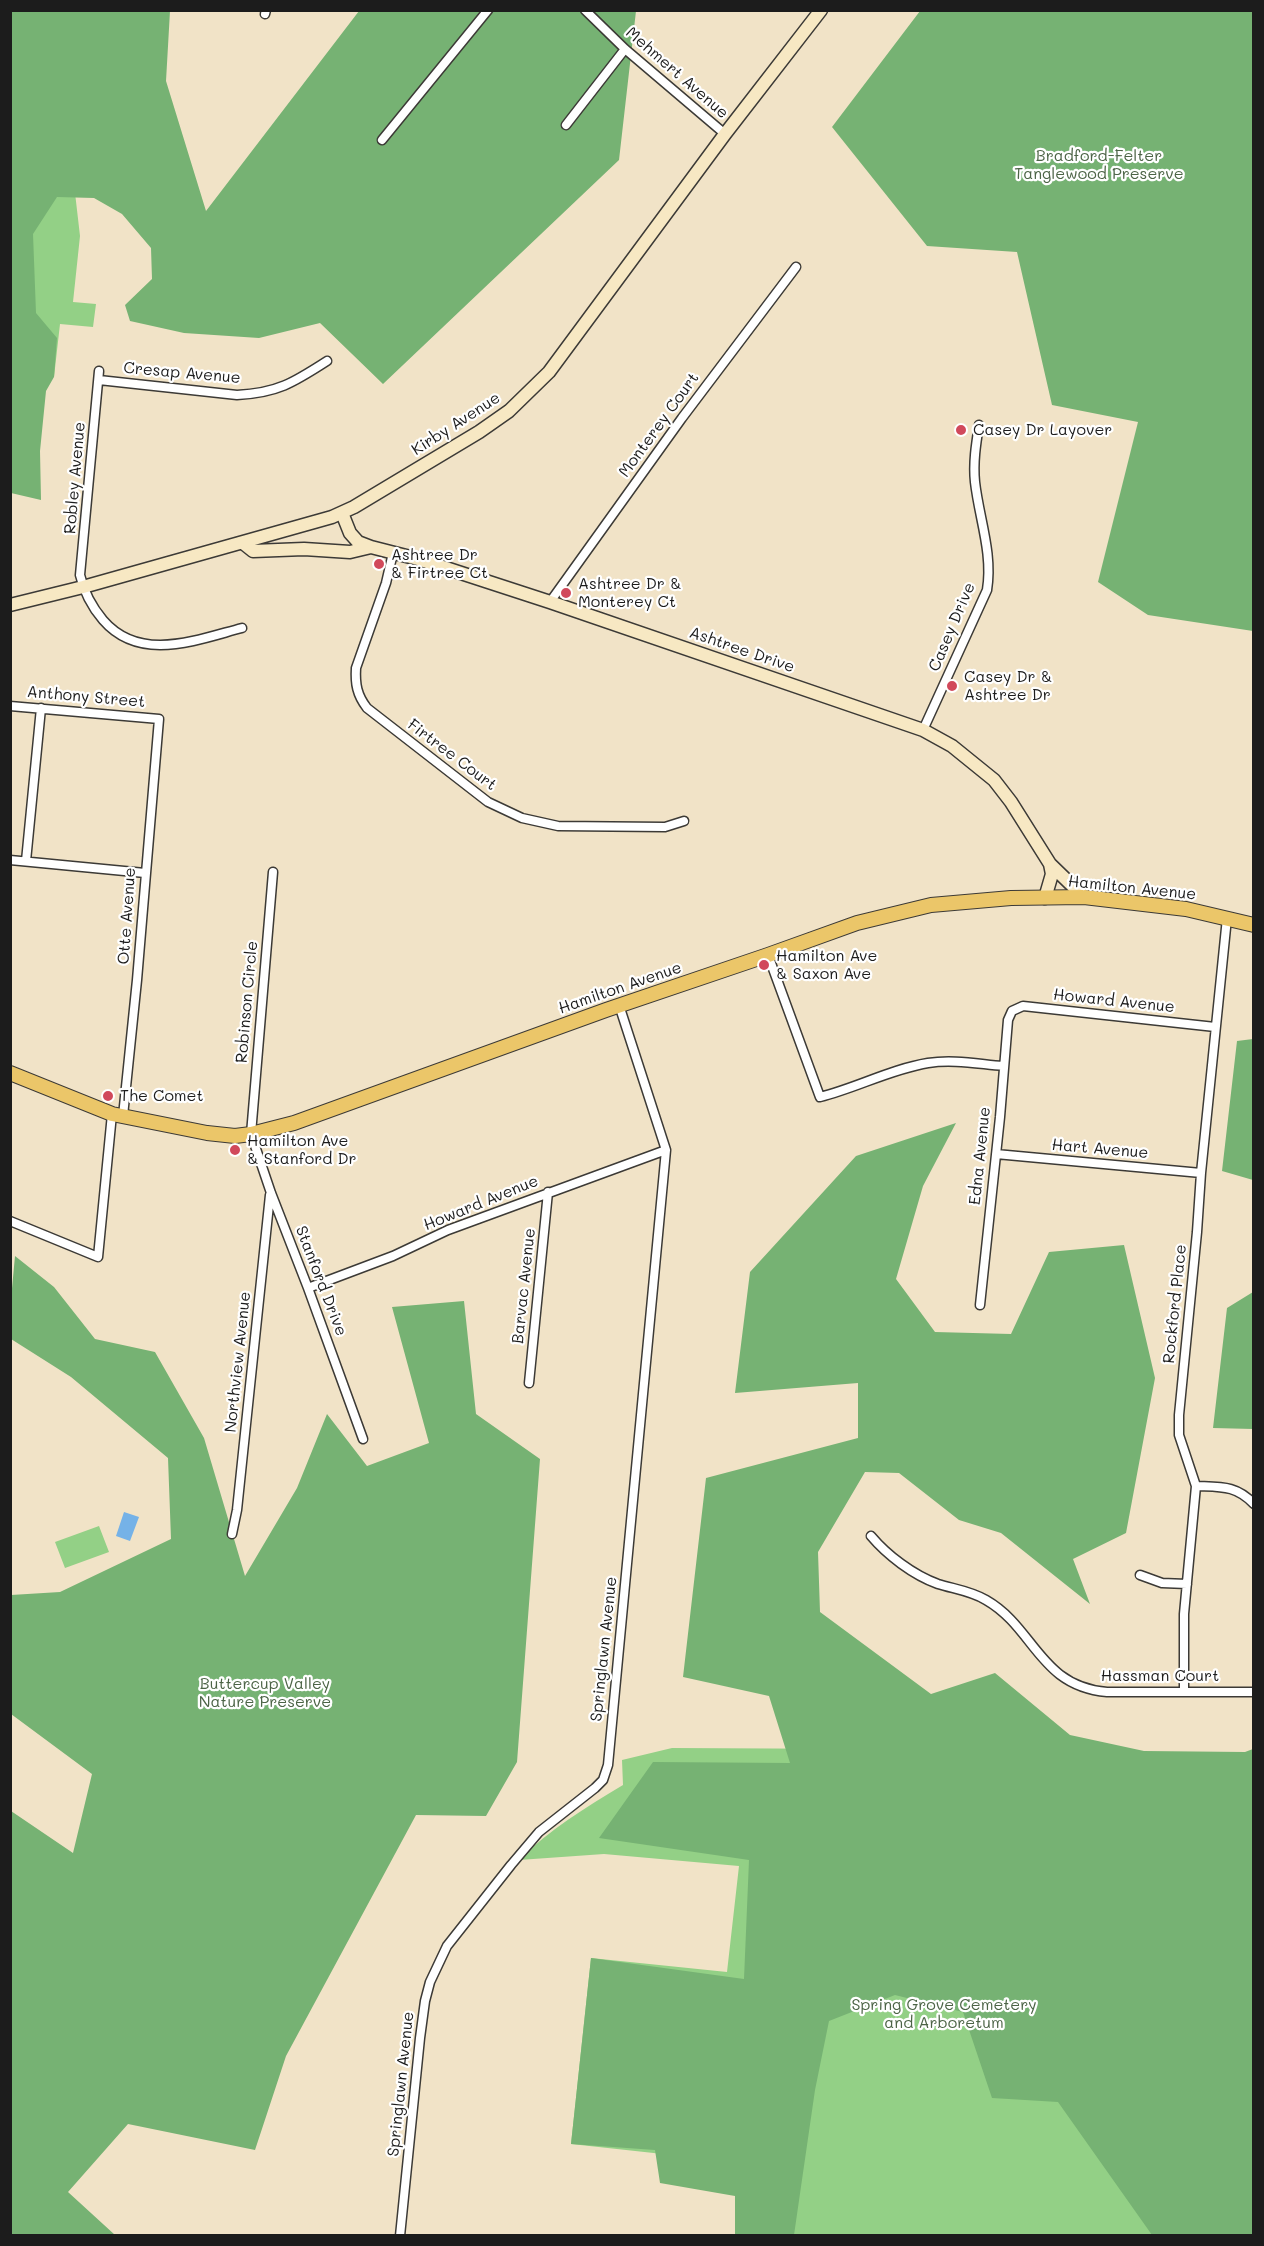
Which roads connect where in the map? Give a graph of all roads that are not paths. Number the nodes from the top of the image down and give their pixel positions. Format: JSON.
{"nodes":[{"id":1,"x":488,"y":10,"type":"edge"},
{"id":2,"x":585,"y":10,"type":"edge"},
{"id":3,"x":821,"y":10,"type":"edge"},
{"id":4,"x":625,"y":49,"type":"junction"},
{"id":5,"x":566,"y":125,"type":"dead end"},
{"id":6,"x":725,"y":134,"type":"junction"},
{"id":7,"x":382,"y":140,"type":"dead end"},
{"id":8,"x":796,"y":267,"type":"dead end"},
{"id":9,"x":327,"y":362,"type":"dead end"},
{"id":10,"x":99,"y":376,"type":"joint"},
{"id":11,"x":979,"y":425,"type":"dead end"},
{"id":12,"x":342,"y":513,"type":"junction"},
{"id":13,"x":243,"y":543,"type":"junction"},
{"id":14,"x":371,"y":547,"type":"junction"},
{"id":15,"x":393,"y":553,"type":"junction"},
{"id":16,"x":83,"y":587,"type":"junction"},
{"id":17,"x":550,"y":602,"type":"junction"},
{"id":18,"x":10,"y":605,"type":"edge"},
{"id":19,"x":242,"y":628,"type":"dead end"},
{"id":20,"x":10,"y":706,"type":"edge"},
{"id":21,"x":41,"y":708,"type":"junction"},
{"id":22,"x":159,"y":719,"type":"joint"},
{"id":23,"x":923,"y":730,"type":"junction"},
{"id":24,"x":684,"y":821,"type":"dead end"},
{"id":25,"x":10,"y":860,"type":"edge"},
{"id":26,"x":26,"y":861,"type":"junction"},
{"id":27,"x":1050,"y":864,"type":"junction"},
{"id":28,"x":273,"y":872,"type":"dead end"},
{"id":29,"x":145,"y":873,"type":"junction"},
{"id":30,"x":1084,"y":897,"type":"junction"},
{"id":31,"x":1045,"y":898,"type":"junction"},
{"id":32,"x":1227,"y":918,"type":"junction"},
{"id":33,"x":1254,"y":925,"type":"edge"},
{"id":34,"x":768,"y":955,"type":"junction"},
{"id":35,"x":619,"y":1005,"type":"junction"},
{"id":36,"x":1012,"y":1011,"type":"joint"},
{"id":37,"x":1215,"y":1027,"type":"junction"},
{"id":38,"x":1003,"y":1066,"type":"junction"},
{"id":39,"x":10,"y":1073,"type":"edge"},
{"id":40,"x":117,"y":1115,"type":"junction"},
{"id":41,"x":251,"y":1134,"type":"junction"},
{"id":42,"x":666,"y":1150,"type":"junction"},
{"id":43,"x":996,"y":1154,"type":"junction"},
{"id":44,"x":1201,"y":1173,"type":"junction"},
{"id":45,"x":548,"y":1192,"type":"junction"},
{"id":46,"x":271,"y":1193,"type":"junction"},
{"id":47,"x":10,"y":1221,"type":"edge"},
{"id":48,"x":308,"y":1288,"type":"junction"},
{"id":49,"x":980,"y":1305,"type":"dead end"},
{"id":50,"x":529,"y":1383,"type":"dead end"},
{"id":51,"x":363,"y":1439,"type":"dead end"},
{"id":52,"x":1196,"y":1486,"type":"junction"},
{"id":53,"x":1254,"y":1504,"type":"edge"},
{"id":54,"x":232,"y":1534,"type":"dead end"},
{"id":55,"x":871,"y":1536,"type":"dead end"},
{"id":56,"x":1140,"y":1575,"type":"dead end"},
{"id":57,"x":1187,"y":1584,"type":"junction"},
{"id":58,"x":1184,"y":1691,"type":"junction"},
{"id":59,"x":1254,"y":1692,"type":"edge"},
{"id":60,"x":400,"y":2235,"type":"edge"}],
"edges":[{"from":1,"to":7,"type":"street"},
{"from":2,"to":4,"type":"street","name":"Mehmert Avenue"},
{"from":3,"to":6,"type":"street","name":"Kirby Avenue"},
{"from":4,"to":5,"type":"street"},
{"from":4,"to":6,"type":"street","name":"Mehmert Avenue"},
{"from":6,"to":12,"type":"street","name":"Kirby Avenue"},
{"from":8,"to":17,"type":"street","name":"Monterey Court"},
{"from":9,"to":10,"type":"street","name":"Cresap Avenue"},
{"from":10,"to":16,"type":"street","name":"Robley Avenue"},
{"from":11,"to":23,"type":"street","name":"Casey Drive"},
{"from":12,"to":13,"type":"street","name":"Kirby Avenue"},
{"from":12,"to":14,"type":"street","name":"Ashtree Drive"},
{"from":13,"to":14,"type":"street"},
{"from":13,"to":16,"type":"street","name":"Kirby Avenue"},
{"from":14,"to":15,"type":"street","name":"Ashtree Drive"},
{"from":15,"to":17,"type":"street","name":"Ashtree Drive"},
{"from":15,"to":24,"type":"street","name":"Firtree Court"},
{"from":16,"to":18,"type":"street","name":"Kirby Avenue"},
{"from":16,"to":19,"type":"street"},
{"from":17,"to":23,"type":"street","name":"Ashtree Drive"},
{"from":20,"to":21,"type":"street","name":"Anthony Street"},
{"from":21,"to":22,"type":"street","name":"Anthony Street"},
{"from":21,"to":26,"type":"street"},
{"from":22,"to":29,"type":"street","name":"Otte Avenue"},
{"from":23,"to":27,"type":"street","name":"Ashtree Drive"},
{"from":25,"to":26,"type":"street"},
{"from":26,"to":29,"type":"street"},
{"from":27,"to":30,"type":"street","name":"Ashtree Drive"},
{"from":27,"to":31,"type":"street"},
{"from":28,"to":41,"type":"street","name":"Robinson Circle"},
{"from":29,"to":40,"type":"street","name":"Otte Avenue"},
{"from":30,"to":31,"type":"main road","name":"Hamilton Avenue"},
{"from":30,"to":32,"type":"main road","name":"Hamilton Avenue"},
{"from":31,"to":34,"type":"main road","name":"Hamilton Avenue"},
{"from":32,"to":33,"type":"main road","name":"Hamilton Avenue"},
{"from":32,"to":37,"type":"street","name":"Rockford Place"},
{"from":34,"to":35,"type":"main road","name":"Hamilton Avenue"},
{"from":34,"to":38,"type":"street"},
{"from":35,"to":41,"type":"main road","name":"Hamilton Avenue"},
{"from":35,"to":42,"type":"street","name":"Springlawn Avenue"},
{"from":36,"to":37,"type":"street","name":"Howard Avenue"},
{"from":36,"to":38,"type":"street","name":"Edna Avenue"},
{"from":37,"to":44,"type":"street","name":"Rockford Place"},
{"from":38,"to":43,"type":"street","name":"Edna Avenue"},
{"from":39,"to":40,"type":"main road","name":"Hamilton Avenue"},
{"from":40,"to":41,"type":"main road","name":"Hamilton Avenue"},
{"from":40,"to":47,"type":"street","name":"Otte Avenue"},
{"from":41,"to":46,"type":"street","name":"Stanford Drive"},
{"from":42,"to":45,"type":"street","name":"Howard Avenue"},
{"from":42,"to":60,"type":"street","name":"Springlawn Avenue"},
{"from":43,"to":44,"type":"street","name":"Hart Avenue"},
{"from":43,"to":49,"type":"street","name":"Edna Avenue"},
{"from":44,"to":52,"type":"street","name":"Rockford Place"},
{"from":45,"to":48,"type":"street","name":"Howard Avenue"},
{"from":45,"to":50,"type":"street","name":"Barvac Avenue"},
{"from":46,"to":48,"type":"street","name":"Stanford Drive"},
{"from":46,"to":54,"type":"street","name":"Northview Avenue"},
{"from":48,"to":51,"type":"street","name":"Stanford Drive"},
{"from":52,"to":53,"type":"street"},
{"from":52,"to":57,"type":"street","name":"Rockford Place"},
{"from":55,"to":58,"type":"street","name":"Hassman Court"},
{"from":56,"to":57,"type":"street"},
{"from":57,"to":58,"type":"street","name":"Rockford Place"},
{"from":58,"to":59,"type":"street","name":"Hassman Court"}]}
